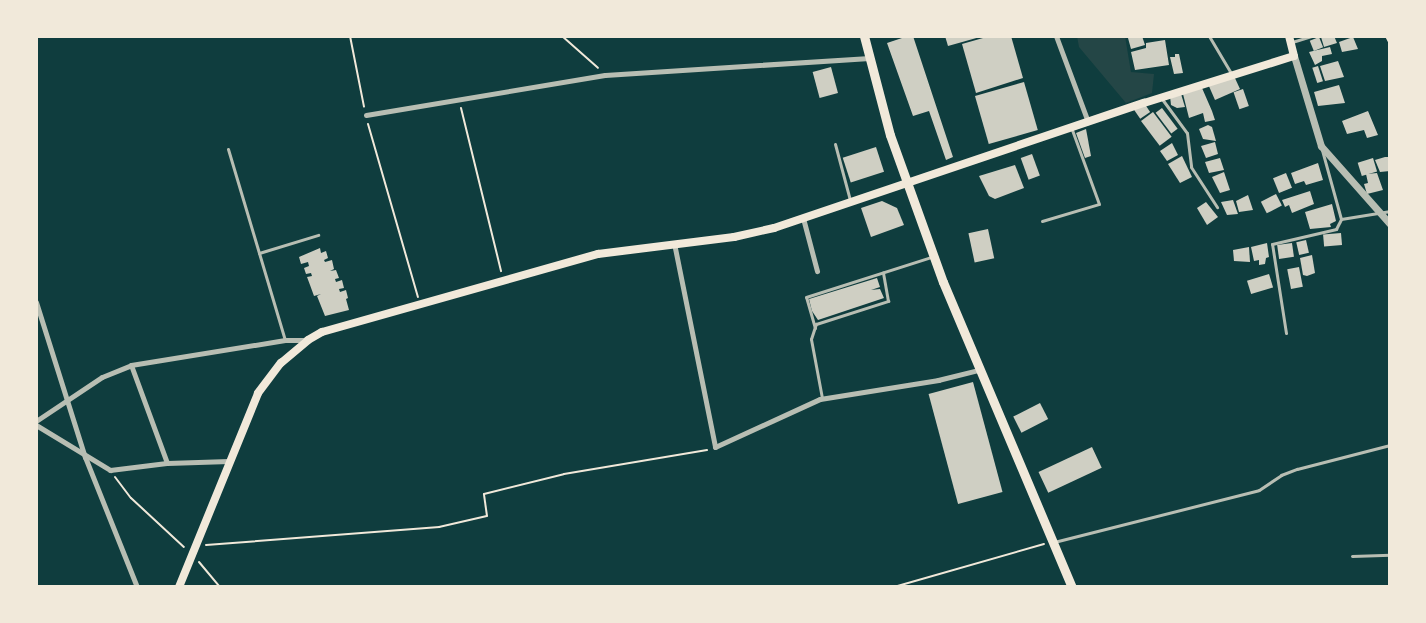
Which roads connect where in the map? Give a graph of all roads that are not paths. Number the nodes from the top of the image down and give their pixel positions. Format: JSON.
{"nodes":[{"id":1,"x":864,"y":36,"type":"edge"},
{"id":2,"x":1056,"y":36,"type":"edge"},
{"id":3,"x":1209,"y":36,"type":"edge"},
{"id":4,"x":1312,"y":36,"type":"edge"},
{"id":5,"x":1290,"y":39,"type":"edge"},
{"id":6,"x":1294,"y":57,"type":"junction"},
{"id":7,"x":869,"y":58,"type":"junction"},
{"id":8,"x":1232,"y":75,"type":"junction"},
{"id":9,"x":1161,"y":97,"type":"junction"},
{"id":10,"x":366,"y":115,"type":"road end"},
{"id":11,"x":1088,"y":122,"type":"junction"},
{"id":12,"x":1071,"y":128,"type":"junction"},
{"id":13,"x":835,"y":144,"type":"dead end"},
{"id":14,"x":1321,"y":146,"type":"junction"},
{"id":15,"x":228,"y":148,"type":"dead end"},
{"id":16,"x":906,"y":183,"type":"junction"},
{"id":17,"x":850,"y":202,"type":"junction"},
{"id":18,"x":1217,"y":207,"type":"dead end"},
{"id":19,"x":1390,"y":211,"type":"edge"},
{"id":20,"x":1380,"y":213,"type":"junction"},
{"id":21,"x":803,"y":218,"type":"junction"},
{"id":22,"x":1341,"y":219,"type":"junction"},
{"id":23,"x":1042,"y":221,"type":"dead end"},
{"id":24,"x":1390,"y":224,"type":"edge"},
{"id":25,"x":318,"y":235,"type":"dead end"},
{"id":26,"x":674,"y":243,"type":"junction"},
{"id":27,"x":259,"y":253,"type":"junction"},
{"id":28,"x":933,"y":256,"type":"junction"},
{"id":29,"x":817,"y":271,"type":"dead end"},
{"id":30,"x":883,"y":272,"type":"junction"},
{"id":31,"x":36,"y":302,"type":"edge"},
{"id":32,"x":815,"y":326,"type":"junction"},
{"id":33,"x":1286,"y":333,"type":"dead end"},
{"id":34,"x":285,"y":340,"type":"junction"},
{"id":35,"x":308,"y":340,"type":"junction"},
{"id":36,"x":131,"y":365,"type":"junction"},
{"id":37,"x":978,"y":370,"type":"junction"},
{"id":38,"x":822,"y":398,"type":"junction"},
{"id":39,"x":68,"y":400,"type":"junction"},
{"id":40,"x":36,"y":423,"type":"edge"},
{"id":41,"x":1390,"y":445,"type":"edge"},
{"id":42,"x":85,"y":457,"type":"junction"},
{"id":43,"x":229,"y":461,"type":"junction"},
{"id":44,"x":167,"y":463,"type":"junction"},
{"id":45,"x":1052,"y":542,"type":"junction"},
{"id":46,"x":1390,"y":555,"type":"edge"},
{"id":47,"x":1352,"y":556,"type":"dead end"},
{"id":48,"x":137,"y":587,"type":"edge"},
{"id":49,"x":179,"y":587,"type":"edge"},
{"id":50,"x":1072,"y":587,"type":"edge"}],
"edges":[{"from":1,"to":7,"type":"highway"},
{"from":2,"to":11,"type":"street"},
{"from":3,"to":8,"type":"lane"},
{"from":4,"to":5,"type":"lane"},
{"from":5,"to":6,"type":"main road"},
{"from":6,"to":8,"type":"main road"},
{"from":6,"to":14,"type":"street"},
{"from":7,"to":10,"type":"street"},
{"from":7,"to":16,"type":"highway"},
{"from":8,"to":9,"type":"main road"},
{"from":9,"to":11,"type":"main road"},
{"from":9,"to":18,"type":"lane"},
{"from":11,"to":12,"type":"main road"},
{"from":12,"to":16,"type":"main road"},
{"from":12,"to":23,"type":"lane"},
{"from":13,"to":17,"type":"lane"},
{"from":14,"to":20,"type":"street"},
{"from":14,"to":22,"type":"lane"},
{"from":15,"to":27,"type":"lane"},
{"from":16,"to":17,"type":"main road"},
{"from":16,"to":28,"type":"highway"},
{"from":17,"to":21,"type":"main road"},
{"from":19,"to":20,"type":"lane"},
{"from":20,"to":22,"type":"lane"},
{"from":20,"to":24,"type":"street"},
{"from":21,"to":26,"type":"main road"},
{"from":21,"to":29,"type":"street"},
{"from":22,"to":33,"type":"lane"},
{"from":25,"to":27,"type":"lane"},
{"from":26,"to":35,"type":"main road"},
{"from":26,"to":38,"type":"street"},
{"from":27,"to":34,"type":"lane"},
{"from":28,"to":30,"type":"lane"},
{"from":28,"to":37,"type":"highway"},
{"from":30,"to":32,"type":"lane"},
{"from":30,"to":32,"type":"lane"},
{"from":31,"to":39,"type":"street"},
{"from":32,"to":38,"type":"lane"},
{"from":34,"to":35,"type":"street"},
{"from":34,"to":36,"type":"street"},
{"from":35,"to":43,"type":"main road"},
{"from":36,"to":39,"type":"street"},
{"from":36,"to":44,"type":"street"},
{"from":37,"to":38,"type":"street"},
{"from":37,"to":45,"type":"highway"},
{"from":39,"to":40,"type":"street"},
{"from":39,"to":42,"type":"street"},
{"from":40,"to":42,"type":"street"},
{"from":41,"to":45,"type":"lane"},
{"from":42,"to":44,"type":"street"},
{"from":42,"to":48,"type":"street"},
{"from":43,"to":44,"type":"street"},
{"from":43,"to":49,"type":"main road"},
{"from":45,"to":50,"type":"highway"},
{"from":46,"to":47,"type":"lane"}]}
